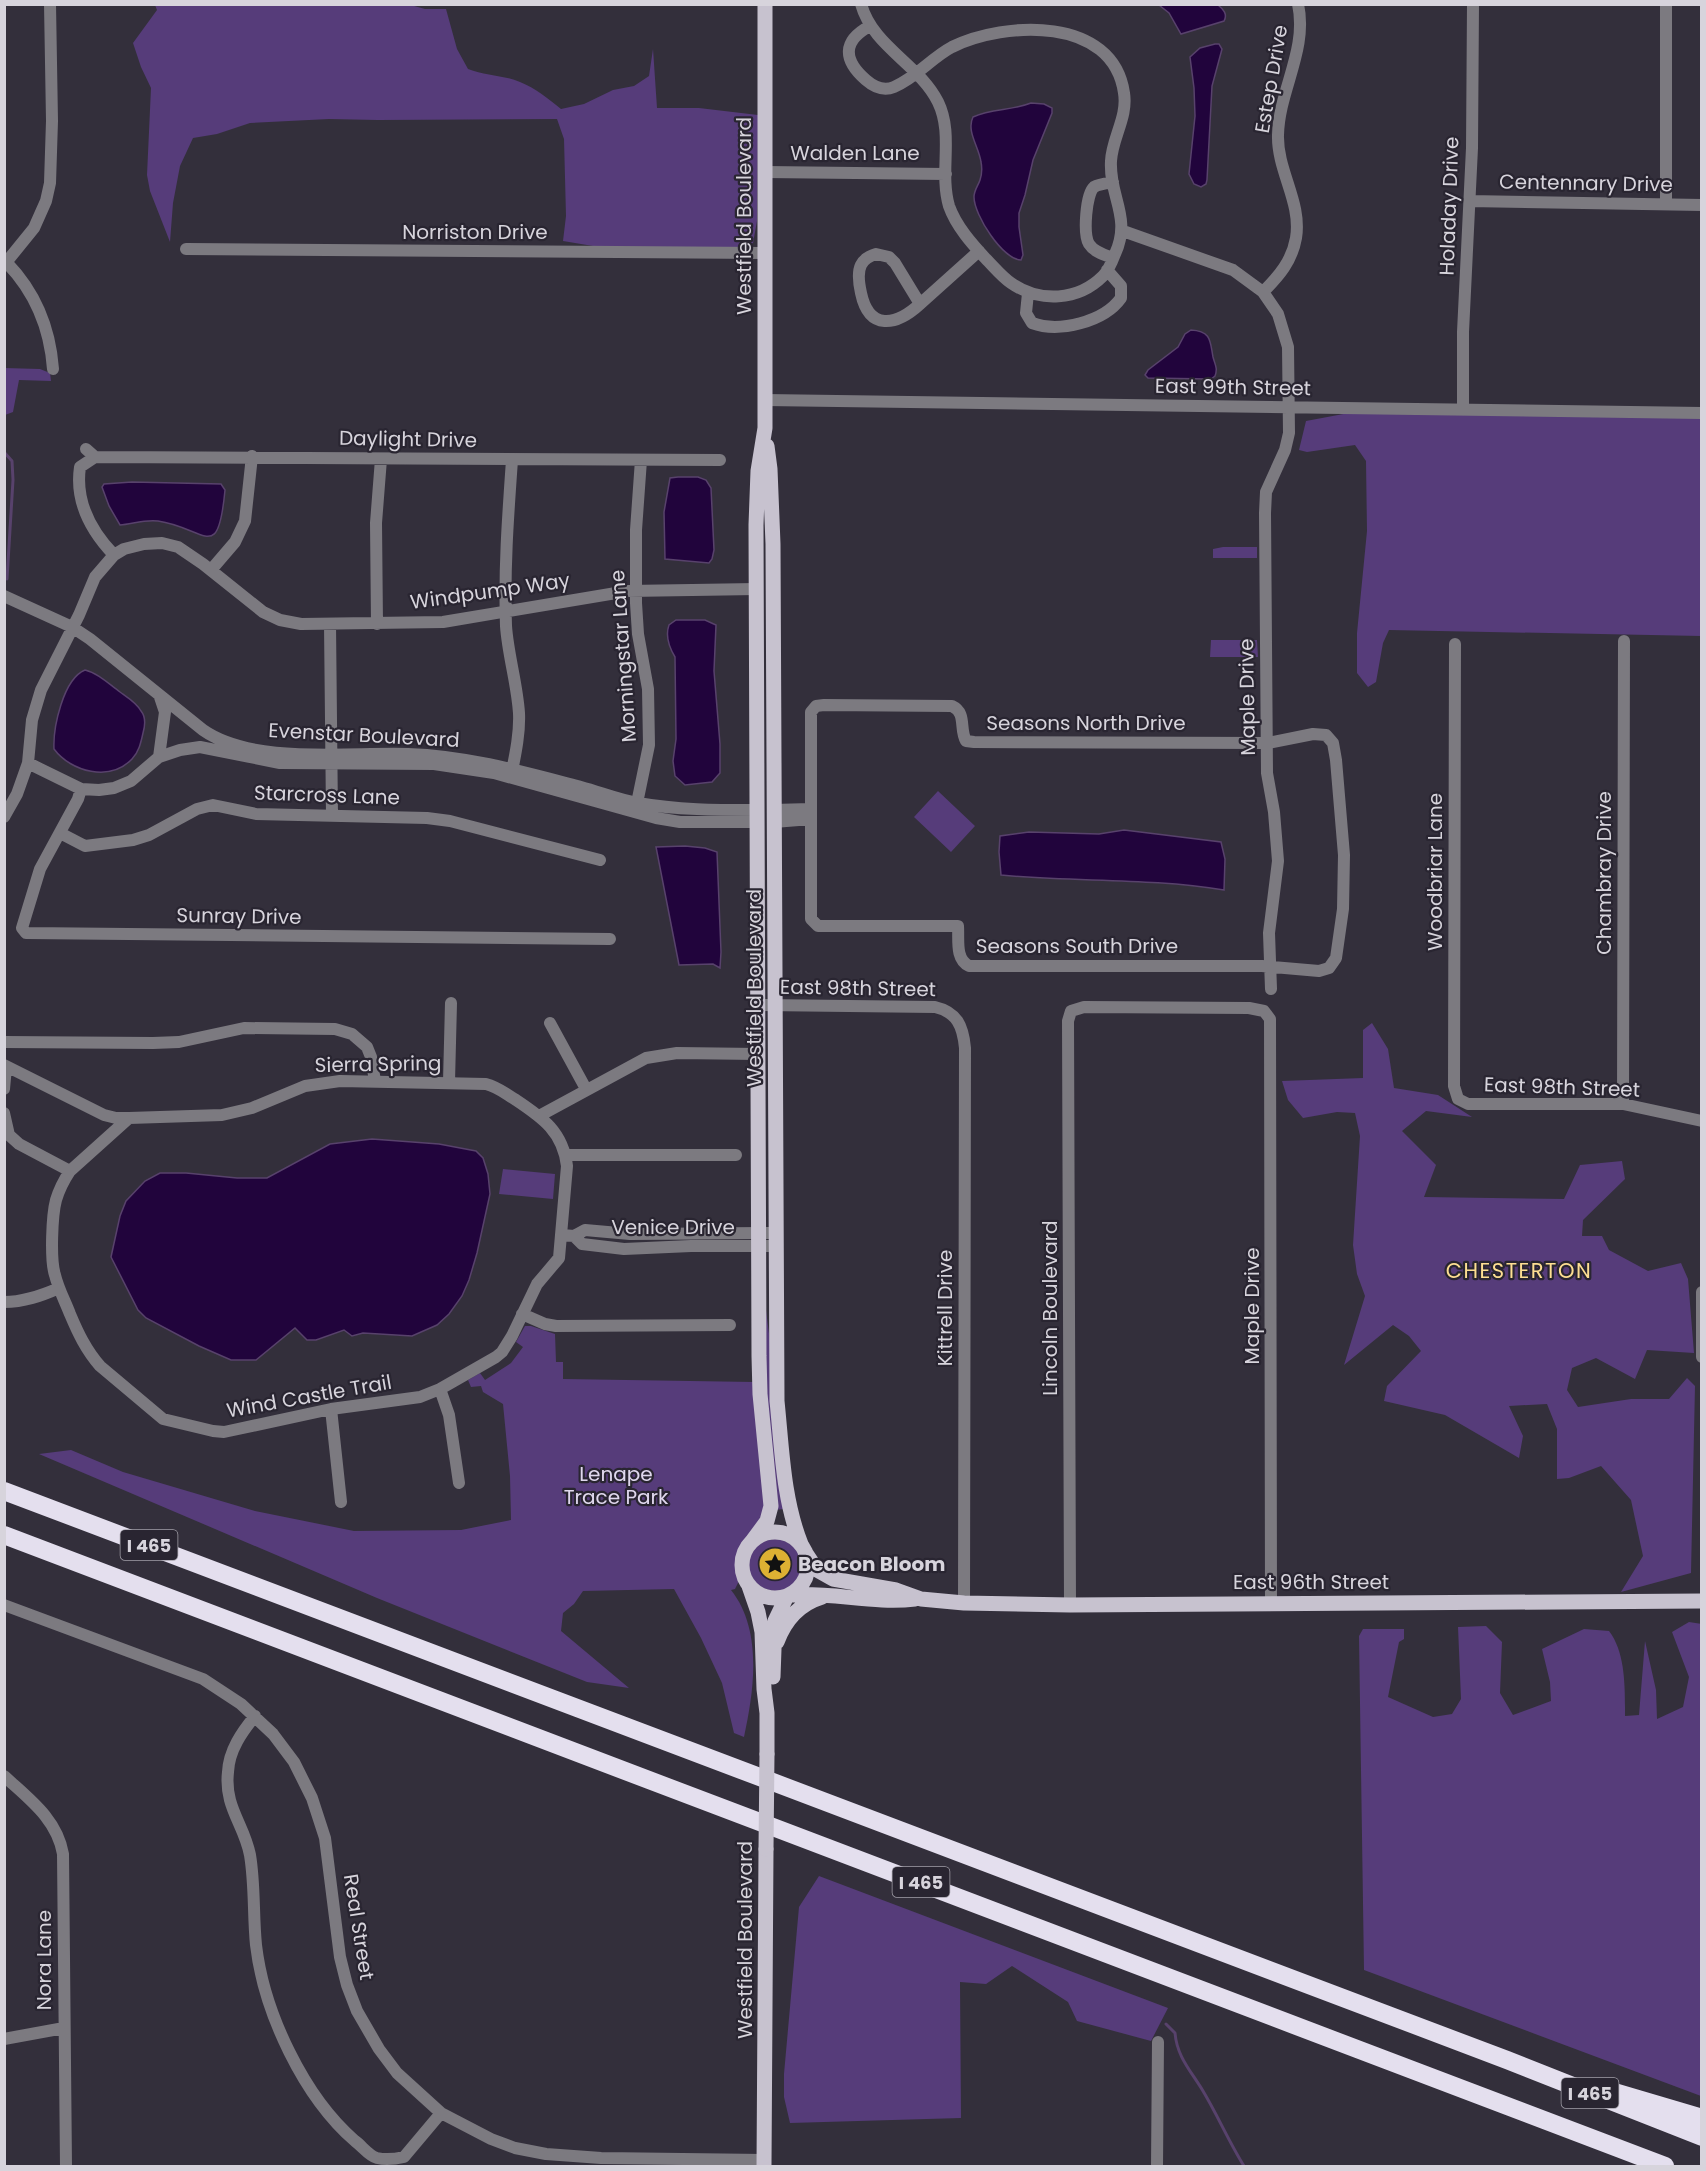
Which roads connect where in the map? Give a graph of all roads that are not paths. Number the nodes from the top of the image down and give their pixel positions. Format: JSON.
{"nodes":[{"id":1,"x":50,"y":4,"type":"edge"},
{"id":2,"x":765,"y":4,"type":"edge"},
{"id":3,"x":861,"y":4,"type":"edge"},
{"id":4,"x":1298,"y":4,"type":"edge"},
{"id":5,"x":1473,"y":4,"type":"edge"},
{"id":6,"x":1666,"y":4,"type":"edge"},
{"id":7,"x":870,"y":26,"type":"junction"},
{"id":8,"x":915,"y":74,"type":"junction"},
{"id":9,"x":765,"y":172,"type":"junction"},
{"id":10,"x":946,"y":174,"type":"junction"},
{"id":11,"x":1113,"y":182,"type":"junction"},
{"id":12,"x":1469,"y":201,"type":"junction"},
{"id":13,"x":1666,"y":204,"type":"junction"},
{"id":14,"x":1701,"y":205,"type":"edge"},
{"id":15,"x":1123,"y":231,"type":"junction"},
{"id":16,"x":186,"y":249,"type":"dead end"},
{"id":17,"x":979,"y":251,"type":"junction"},
{"id":18,"x":765,"y":253,"type":"junction"},
{"id":19,"x":1113,"y":258,"type":"junction"},
{"id":20,"x":6,"y":264,"type":"edge"},
{"id":21,"x":1107,"y":270,"type":"junction"},
{"id":22,"x":1263,"y":292,"type":"junction"},
{"id":23,"x":1028,"y":293,"type":"junction"},
{"id":24,"x":920,"y":304,"type":"junction"},
{"id":25,"x":53,"y":369,"type":"dead end"},
{"id":26,"x":765,"y":400,"type":"junction"},
{"id":27,"x":1290,"y":407,"type":"junction"},
{"id":28,"x":1464,"y":409,"type":"junction"},
{"id":29,"x":1701,"y":413,"type":"edge"},
{"id":30,"x":765,"y":428,"type":"junction"},
{"id":31,"x":252,"y":456,"type":"junction"},
{"id":32,"x":381,"y":459,"type":"junction"},
{"id":33,"x":512,"y":460,"type":"junction"},
{"id":34,"x":641,"y":460,"type":"junction"},
{"id":35,"x":720,"y":460,"type":"dead end"},
{"id":36,"x":114,"y":555,"type":"junction"},
{"id":37,"x":211,"y":570,"type":"junction"},
{"id":38,"x":636,"y":590,"type":"junction"},
{"id":39,"x":756,"y":590,"type":"junction"},
{"id":40,"x":4,"y":596,"type":"edge"},
{"id":41,"x":506,"y":612,"type":"junction"},
{"id":42,"x":330,"y":624,"type":"junction"},
{"id":43,"x":376,"y":624,"type":"junction"},
{"id":44,"x":72,"y":627,"type":"junction"},
{"id":45,"x":1624,"y":641,"type":"dead end"},
{"id":46,"x":1455,"y":644,"type":"dead end"},
{"id":47,"x":160,"y":696,"type":"junction"},
{"id":48,"x":1268,"y":743,"type":"junction"},
{"id":49,"x":159,"y":758,"type":"junction"},
{"id":50,"x":331,"y":759,"type":"junction"},
{"id":51,"x":28,"y":763,"type":"junction"},
{"id":52,"x":511,"y":773,"type":"junction"},
{"id":53,"x":81,"y":789,"type":"junction"},
{"id":54,"x":636,"y":808,"type":"junction"},
{"id":55,"x":811,"y":814,"type":"junction"},
{"id":56,"x":332,"y":816,"type":"junction"},
{"id":57,"x":756,"y":816,"type":"junction"},
{"id":58,"x":774,"y":816,"type":"junction"},
{"id":59,"x":4,"y":817,"type":"edge"},
{"id":60,"x":60,"y":833,"type":"junction"},
{"id":61,"x":600,"y":860,"type":"dead end"},
{"id":62,"x":610,"y":939,"type":"dead end"},
{"id":63,"x":1271,"y":966,"type":"junction"},
{"id":64,"x":1271,"y":989,"type":"dead end"},
{"id":65,"x":450,"y":1002,"type":"dead end"},
{"id":66,"x":757,"y":1005,"type":"junction"},
{"id":67,"x":775,"y":1005,"type":"junction"},
{"id":68,"x":1264,"y":1011,"type":"joint"},
{"id":69,"x":955,"y":1016,"type":"joint"},
{"id":70,"x":550,"y":1023,"type":"dead end"},
{"id":71,"x":4,"y":1042,"type":"edge"},
{"id":72,"x":758,"y":1054,"type":"junction"},
{"id":73,"x":5,"y":1066,"type":"edge"},
{"id":74,"x":375,"y":1081,"type":"junction"},
{"id":75,"x":449,"y":1082,"type":"junction"},
{"id":76,"x":4,"y":1089,"type":"edge"},
{"id":77,"x":586,"y":1089,"type":"junction"},
{"id":78,"x":1458,"y":1099,"type":"joint"},
{"id":79,"x":1623,"y":1104,"type":"junction"},
{"id":80,"x":4,"y":1113,"type":"edge"},
{"id":81,"x":539,"y":1116,"type":"junction"},
{"id":82,"x":129,"y":1118,"type":"junction"},
{"id":83,"x":1701,"y":1121,"type":"edge"},
{"id":84,"x":566,"y":1155,"type":"junction"},
{"id":85,"x":736,"y":1155,"type":"dead end"},
{"id":86,"x":70,"y":1171,"type":"junction"},
{"id":87,"x":568,"y":1236,"type":"junction"},
{"id":88,"x":775,"y":1239,"type":"junction"},
{"id":89,"x":759,"y":1240,"type":"junction"},
{"id":90,"x":59,"y":1288,"type":"junction"},
{"id":91,"x":1701,"y":1292,"type":"edge"},
{"id":92,"x":4,"y":1302,"type":"edge"},
{"id":93,"x":522,"y":1314,"type":"junction"},
{"id":94,"x":730,"y":1325,"type":"dead end"},
{"id":95,"x":1701,"y":1357,"type":"edge"},
{"id":96,"x":440,"y":1389,"type":"junction"},
{"id":97,"x":331,"y":1409,"type":"junction"},
{"id":98,"x":459,"y":1483,"type":"dead end"},
{"id":99,"x":4,"y":1491,"type":"edge"},
{"id":100,"x":341,"y":1502,"type":"dead end"},
{"id":101,"x":4,"y":1535,"type":"edge"},
{"id":102,"x":753,"y":1540,"type":"junction"},
{"id":103,"x":803,"y":1548,"type":"junction"},
{"id":104,"x":749,"y":1586,"type":"junction"},
{"id":105,"x":789,"y":1595,"type":"junction"},
{"id":106,"x":829,"y":1596,"type":"junction"},
{"id":107,"x":921,"y":1599,"type":"junction"},
{"id":108,"x":1701,"y":1601,"type":"edge"},
{"id":109,"x":964,"y":1603,"type":"junction"},
{"id":110,"x":1271,"y":1603,"type":"junction"},
{"id":111,"x":4,"y":1605,"type":"edge"},
{"id":112,"x":1070,"y":1605,"type":"junction"},
{"id":113,"x":774,"y":1650,"type":"junction"},
{"id":114,"x":767,"y":1713,"type":"junction"},
{"id":115,"x":255,"y":1716,"type":"junction"},
{"id":116,"x":5,"y":1779,"type":"edge"},
{"id":117,"x":64,"y":2028,"type":"junction"},
{"id":118,"x":4,"y":2039,"type":"edge"},
{"id":119,"x":1158,"y":2042,"type":"dead end"},
{"id":120,"x":1507,"y":2060,"type":"junction"},
{"id":121,"x":441,"y":2113,"type":"junction"},
{"id":122,"x":1701,"y":2118,"type":"edge"},
{"id":123,"x":1701,"y":2137,"type":"edge"},
{"id":124,"x":764,"y":2163,"type":"edge"},
{"id":125,"x":66,"y":2166,"type":"edge"},
{"id":126,"x":1157,"y":2166,"type":"edge"},
{"id":127,"x":1665,"y":2166,"type":"edge"}],
"edges":[{"from":1,"to":20,"type":"street"},
{"from":2,"to":9,"type":"main road","name":"Westfield Boulevard"},
{"from":3,"to":7,"type":"street"},
{"from":4,"to":22,"type":"street","name":"Estep Drive"},
{"from":5,"to":12,"type":"street","name":"Holaday Drive"},
{"from":6,"to":13,"type":"street"},
{"from":7,"to":8,"type":"street"},
{"from":7,"to":8,"type":"street"},
{"from":8,"to":10,"type":"street"},
{"from":8,"to":11,"type":"street"},
{"from":9,"to":10,"type":"street","name":"Walden Lane"},
{"from":9,"to":18,"type":"main road","name":"Westfield Boulevard"},
{"from":10,"to":17,"type":"street"},
{"from":11,"to":15,"type":"street"},
{"from":11,"to":19,"type":"street"},
{"from":12,"to":13,"type":"street","name":"Centennary Drive"},
{"from":12,"to":28,"type":"street","name":"Holaday Drive"},
{"from":13,"to":14,"type":"street","name":"Centennary Drive"},
{"from":15,"to":19,"type":"street"},
{"from":15,"to":22,"type":"street"},
{"from":16,"to":18,"type":"street","name":"Norriston Drive"},
{"from":17,"to":23,"type":"street"},
{"from":17,"to":24,"type":"street"},
{"from":18,"to":26,"type":"main road","name":"Westfield Boulevard"},
{"from":19,"to":21,"type":"street"},
{"from":20,"to":25,"type":"street"},
{"from":21,"to":23,"type":"street"},
{"from":21,"to":23,"type":"street"},
{"from":22,"to":27,"type":"street","name":"Maple Drive"},
{"from":24,"to":24,"type":"street"},
{"from":26,"to":27,"type":"street","name":"East 99th Street"},
{"from":26,"to":30,"type":"main road","name":"Westfield Boulevard"},
{"from":27,"to":28,"type":"street","name":"East 99th Street"},
{"from":27,"to":48,"type":"street","name":"Maple Drive"},
{"from":28,"to":29,"type":"street","name":"East 99th Street"},
{"from":30,"to":39,"type":"main road","name":"Westfield Boulevard"},
{"from":30,"to":58,"type":"main road","name":"Westfield Boulevard"},
{"from":31,"to":32,"type":"street","name":"Daylight Drive"},
{"from":31,"to":36,"type":"street","name":"Daylight Drive"},
{"from":31,"to":37,"type":"street"},
{"from":32,"to":33,"type":"street","name":"Daylight Drive"},
{"from":32,"to":43,"type":"street"},
{"from":33,"to":34,"type":"street","name":"Daylight Drive"},
{"from":33,"to":41,"type":"street"},
{"from":34,"to":35,"type":"street","name":"Daylight Drive"},
{"from":34,"to":38,"type":"street","name":"Morningstar Lane"},
{"from":36,"to":37,"type":"street","name":"Windpump Way"},
{"from":36,"to":44,"type":"street"},
{"from":37,"to":42,"type":"street","name":"Windpump Way"},
{"from":38,"to":39,"type":"street","name":"Windpump Way"},
{"from":38,"to":41,"type":"street","name":"Windpump Way"},
{"from":38,"to":54,"type":"street","name":"Morningstar Lane"},
{"from":39,"to":57,"type":"main road","name":"Westfield Boulevard"},
{"from":40,"to":44,"type":"street","name":"Evenstar Boulevard"},
{"from":41,"to":43,"type":"street","name":"Windpump Way"},
{"from":41,"to":52,"type":"street"},
{"from":42,"to":43,"type":"street","name":"Windpump Way"},
{"from":42,"to":50,"type":"street"},
{"from":44,"to":47,"type":"street","name":"Evenstar Boulevard"},
{"from":44,"to":51,"type":"street"},
{"from":45,"to":79,"type":"street","name":"Chambray Drive"},
{"from":46,"to":78,"type":"street","name":"Woodbriar Lane"},
{"from":47,"to":49,"type":"street"},
{"from":47,"to":50,"type":"street","name":"Evenstar Boulevard"},
{"from":48,"to":55,"type":"street","name":"Seasons North Drive"},
{"from":48,"to":63,"type":"street","name":"Maple Drive"},
{"from":48,"to":63,"type":"street"},
{"from":49,"to":50,"type":"street","name":"Evenstar Boulevard"},
{"from":49,"to":53,"type":"street","name":"Evenstar Boulevard"},
{"from":50,"to":52,"type":"street","name":"Evenstar Boulevard"},
{"from":50,"to":56,"type":"street"},
{"from":51,"to":53,"type":"street","name":"Evenstar Boulevard"},
{"from":51,"to":59,"type":"street"},
{"from":52,"to":54,"type":"street","name":"Evenstar Boulevard"},
{"from":53,"to":60,"type":"street","name":"Sunray Drive"},
{"from":54,"to":57,"type":"street","name":"Evenstar Boulevard"},
{"from":55,"to":58,"type":"street"},
{"from":55,"to":63,"type":"street","name":"Seasons South Drive"},
{"from":56,"to":60,"type":"street","name":"Starcross Lane"},
{"from":56,"to":61,"type":"street","name":"Starcross Lane"},
{"from":57,"to":66,"type":"main road","name":"Westfield Boulevard"},
{"from":58,"to":67,"type":"main road","name":"Westfield Boulevard"},
{"from":60,"to":62,"type":"street","name":"Sunray Drive"},
{"from":63,"to":64,"type":"street","name":"Maple Drive"},
{"from":65,"to":75,"type":"street"},
{"from":66,"to":67,"type":"street","name":"East 98th Street"},
{"from":66,"to":72,"type":"main road","name":"Westfield Boulevard"},
{"from":67,"to":69,"type":"street","name":"East 98th Street"},
{"from":67,"to":88,"type":"main road","name":"Westfield Boulevard"},
{"from":68,"to":110,"type":"street","name":"Maple Drive"},
{"from":68,"to":112,"type":"street","name":"Lincoln Boulevard"},
{"from":69,"to":109,"type":"street","name":"Kittrell Drive"},
{"from":70,"to":77,"type":"street"},
{"from":71,"to":74,"type":"street"},
{"from":72,"to":77,"type":"street"},
{"from":72,"to":89,"type":"main road","name":"Westfield Boulevard"},
{"from":73,"to":76,"type":"street"},
{"from":73,"to":82,"type":"street","name":"Sierra Spring"},
{"from":74,"to":75,"type":"street","name":"Sierra Spring"},
{"from":74,"to":82,"type":"street","name":"Sierra Spring"},
{"from":75,"to":81,"type":"street","name":"Sierra Spring"},
{"from":77,"to":81,"type":"street"},
{"from":78,"to":79,"type":"street","name":"East 98th Street"},
{"from":79,"to":83,"type":"street","name":"East 98th Street"},
{"from":80,"to":86,"type":"street"},
{"from":81,"to":84,"type":"street","name":"Sierra Spring"},
{"from":82,"to":86,"type":"street"},
{"from":84,"to":85,"type":"street"},
{"from":84,"to":87,"type":"street","name":"Sierra Spring"},
{"from":86,"to":90,"type":"street","name":"Wind Castle Trail"},
{"from":87,"to":89,"type":"street","name":"Venice Drive"},
{"from":87,"to":93,"type":"street","name":"Wind Castle Trail"},
{"from":88,"to":89,"type":"street","name":"Venice Drive"},
{"from":88,"to":103,"type":"main road","name":"Westfield Boulevard"},
{"from":89,"to":102,"type":"main road","name":"Westfield Boulevard"},
{"from":90,"to":92,"type":"street"},
{"from":90,"to":97,"type":"street","name":"Wind Castle Trail"},
{"from":91,"to":95,"type":"street"},
{"from":93,"to":94,"type":"street"},
{"from":93,"to":96,"type":"street","name":"Wind Castle Trail"},
{"from":96,"to":97,"type":"street","name":"Wind Castle Trail"},
{"from":96,"to":98,"type":"street"},
{"from":97,"to":100,"type":"street"},
{"from":99,"to":120,"type":"highway","number":"I 465"},
{"from":101,"to":127,"type":"highway","number":"I 465"},
{"from":102,"to":103,"type":"main road"},
{"from":102,"to":104,"type":"main road"},
{"from":103,"to":105,"type":"main road"},
{"from":103,"to":107,"type":"main road","name":"East 96th Street"},
{"from":104,"to":105,"type":"main road"},
{"from":104,"to":114,"type":"main road","name":"Westfield Boulevard"},
{"from":105,"to":106,"type":"main road","name":"East 96th Street"},
{"from":105,"to":113,"type":"main road","name":"Westfield Boulevard"},
{"from":106,"to":107,"type":"main road","name":"East 96th Street"},
{"from":106,"to":113,"type":"main road"},
{"from":107,"to":109,"type":"main road","name":"East 96th Street"},
{"from":108,"to":110,"type":"main road","name":"East 96th Street"},
{"from":109,"to":112,"type":"main road","name":"East 96th Street"},
{"from":110,"to":112,"type":"main road","name":"East 96th Street"},
{"from":111,"to":115,"type":"street","name":"Real Street"},
{"from":113,"to":114,"type":"main road","name":"Westfield Boulevard"},
{"from":114,"to":124,"type":"main road","name":"Westfield Boulevard","bridge":true},
{"from":115,"to":121,"type":"street","name":"Real Street"},
{"from":115,"to":121,"type":"street"},
{"from":116,"to":117,"type":"street","name":"Nora Lane"},
{"from":117,"to":118,"type":"street"},
{"from":117,"to":125,"type":"street","name":"Nora Lane"},
{"from":119,"to":126,"type":"street"},
{"from":120,"to":122,"type":"highway"},
{"from":120,"to":123,"type":"highway","number":"I 465"},
{"from":121,"to":124,"type":"street","name":"Real Street"}]}
